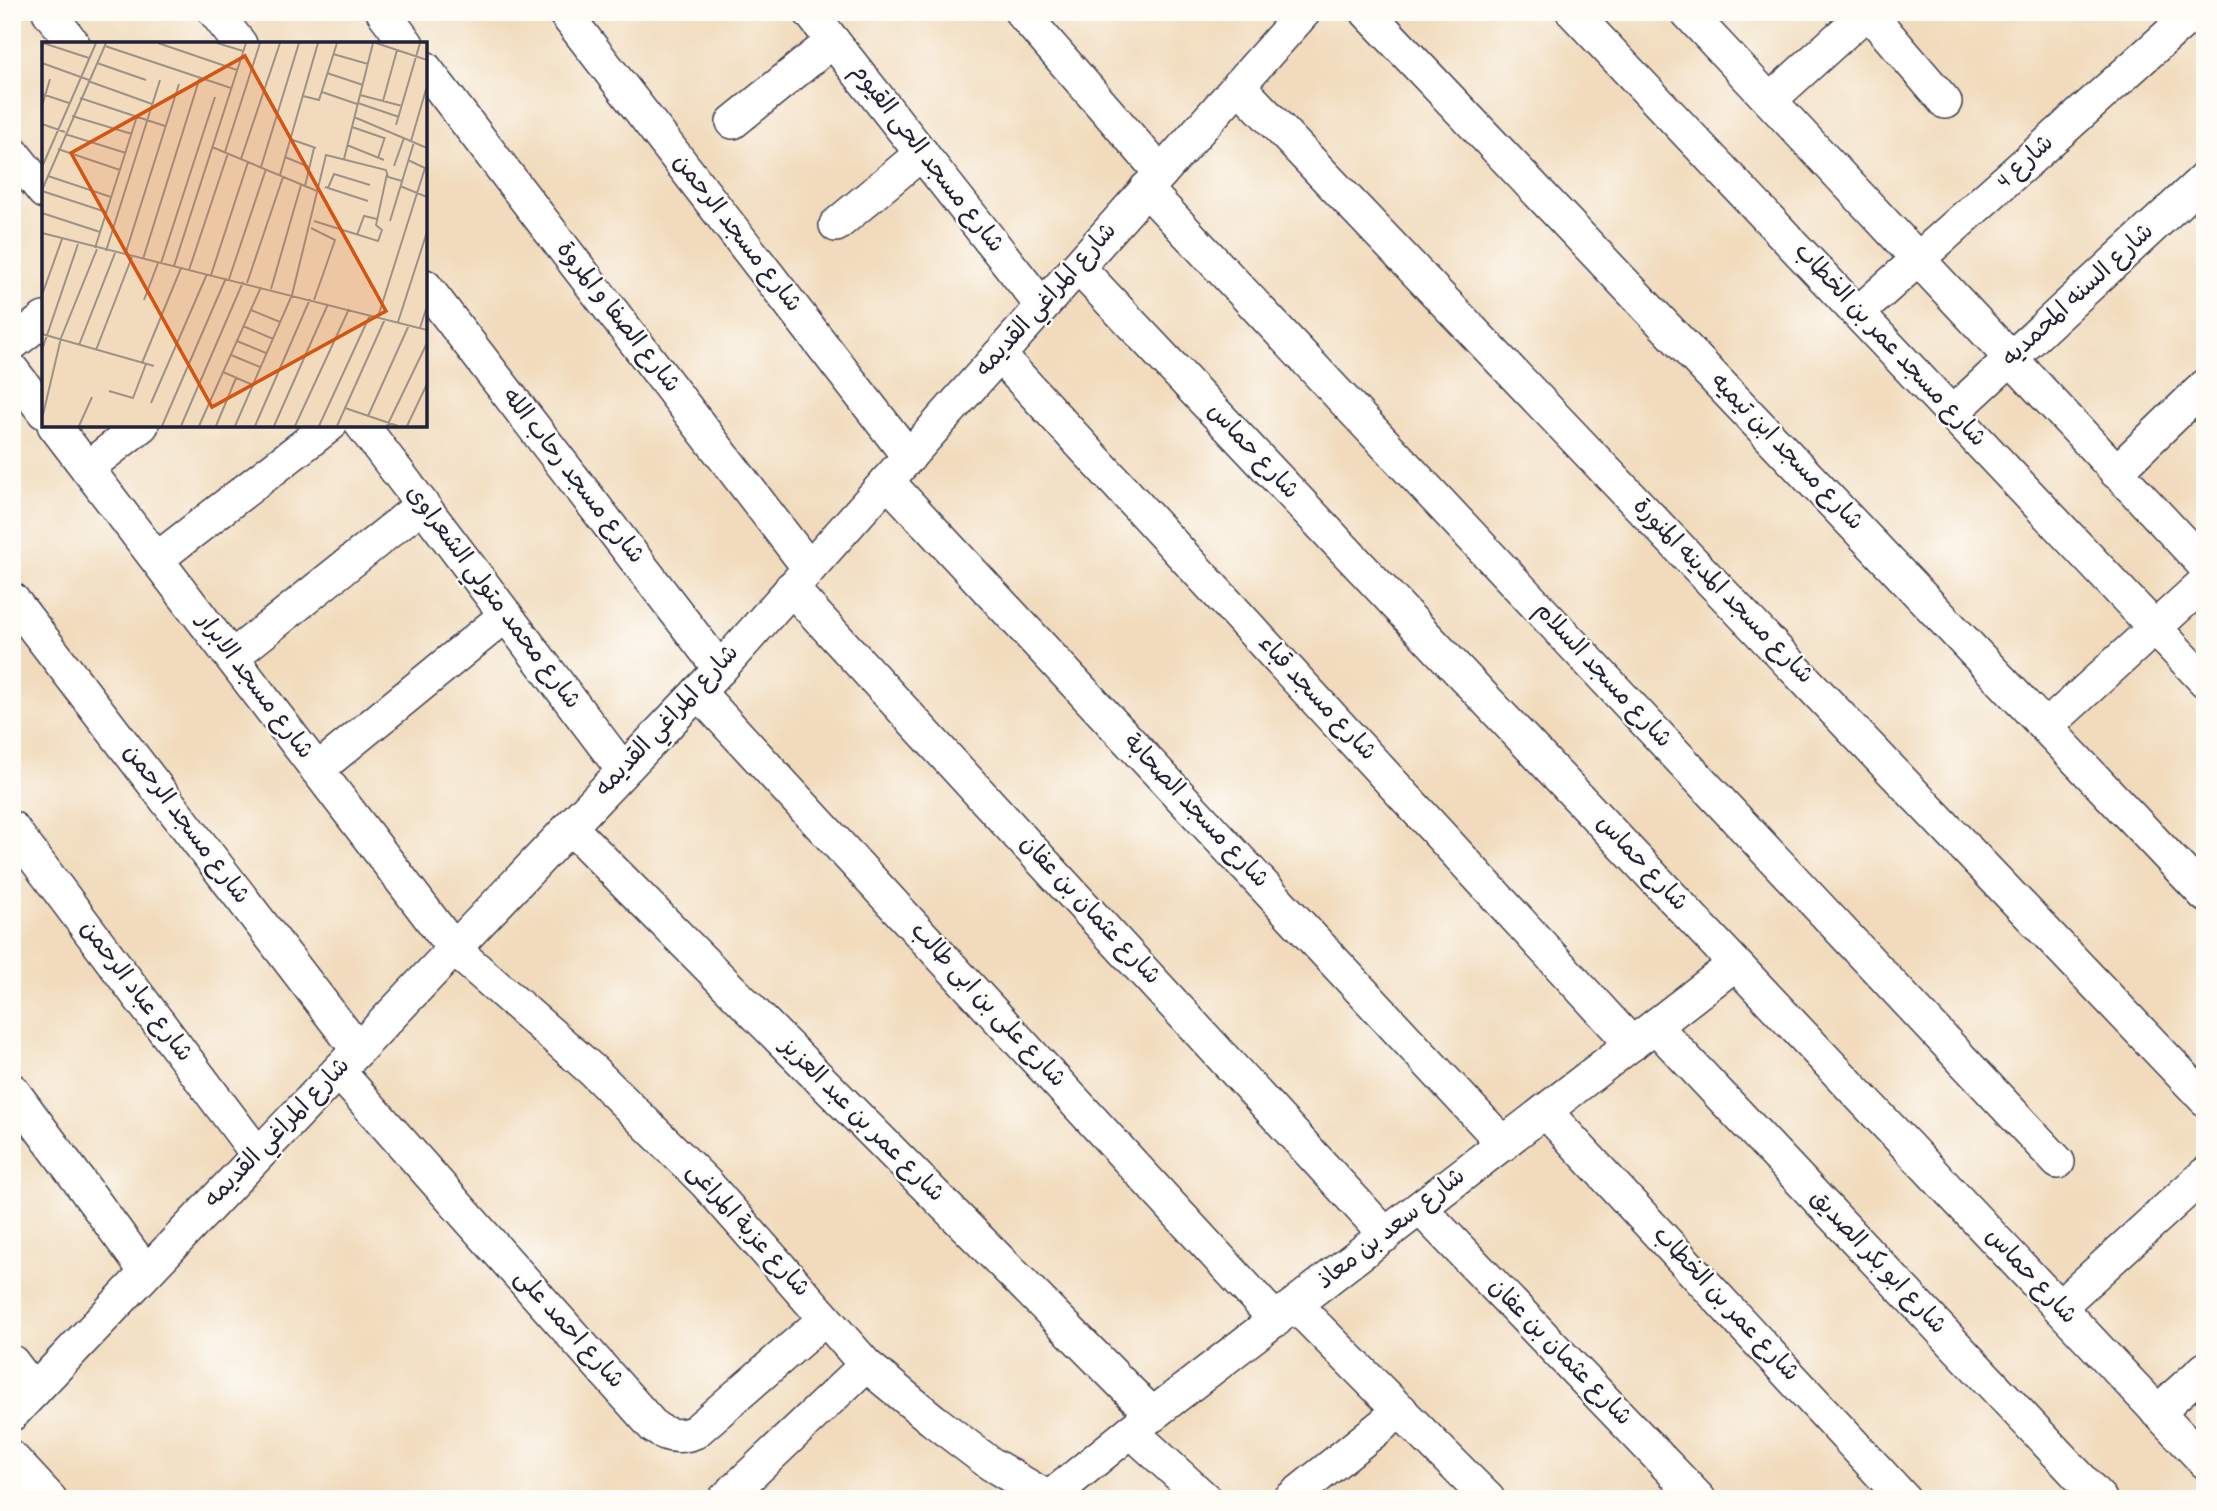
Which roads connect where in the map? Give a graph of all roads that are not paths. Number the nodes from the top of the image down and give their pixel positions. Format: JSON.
{"nodes":[{"id":1,"x":49,"y":12,"type":"edge"},
{"id":2,"x":215,"y":12,"type":"edge"},
{"id":3,"x":383,"y":12,"type":"edge"},
{"id":4,"x":564,"y":12,"type":"edge"},
{"id":5,"x":810,"y":12,"type":"edge"},
{"id":6,"x":1021,"y":12,"type":"edge"},
{"id":7,"x":1367,"y":12,"type":"edge"},
{"id":8,"x":1573,"y":12,"type":"edge"},
{"id":9,"x":1867,"y":12,"type":"edge"},
{"id":10,"x":2194,"y":12,"type":"edge"},
{"id":11,"x":1690,"y":13,"type":"edge"},
{"id":12,"x":1295,"y":16,"type":"edge"},
{"id":13,"x":833,"y":41,"type":"junction"},
{"id":14,"x":72,"y":42,"type":"edge"},
{"id":15,"x":238,"y":42,"type":"edge"},
{"id":16,"x":406,"y":42,"type":"edge"},
{"id":17,"x":427,"y":71,"type":"edge"},
{"id":18,"x":1238,"y":85,"type":"junction"},
{"id":19,"x":1770,"y":100,"type":"junction"},
{"id":20,"x":1945,"y":102,"type":"dead end"},
{"id":21,"x":733,"y":122,"type":"dead end"},
{"id":22,"x":12,"y":152,"type":"edge"},
{"id":23,"x":922,"y":153,"type":"junction"},
{"id":24,"x":2205,"y":178,"type":"edge"},
{"id":25,"x":1153,"y":181,"type":"junction"},
{"id":26,"x":42,"y":190,"type":"edge"},
{"id":27,"x":836,"y":225,"type":"dead end"},
{"id":28,"x":1918,"y":260,"type":"junction"},
{"id":29,"x":1078,"y":267,"type":"junction"},
{"id":30,"x":427,"y":289,"type":"edge"},
{"id":31,"x":1042,"y":306,"type":"junction"},
{"id":32,"x":1858,"y":313,"type":"junction"},
{"id":33,"x":42,"y":321,"type":"edge"},
{"id":34,"x":12,"y":344,"type":"edge"},
{"id":35,"x":999,"y":355,"type":"junction"},
{"id":36,"x":2011,"y":359,"type":"junction"},
{"id":37,"x":12,"y":370,"type":"edge"},
{"id":38,"x":2205,"y":386,"type":"edge"},
{"id":39,"x":42,"y":409,"type":"edge"},
{"id":40,"x":1952,"y":414,"type":"junction"},
{"id":41,"x":56,"y":427,"type":"edge"},
{"id":42,"x":139,"y":427,"type":"edge"},
{"id":43,"x":327,"y":427,"type":"edge"},
{"id":44,"x":364,"y":427,"type":"edge"},
{"id":45,"x":909,"y":457,"type":"junction"},
{"id":46,"x":87,"y":468,"type":"junction"},
{"id":47,"x":2116,"y":472,"type":"junction"},
{"id":48,"x":887,"y":481,"type":"junction"},
{"id":49,"x":422,"y":505,"type":"junction"},
{"id":50,"x":157,"y":559,"type":"junction"},
{"id":51,"x":2205,"y":566,"type":"edge"},
{"id":52,"x":800,"y":578,"type":"junction"},
{"id":53,"x":2205,"y":582,"type":"edge"},
{"id":54,"x":12,"y":599,"type":"edge"},
{"id":55,"x":506,"y":615,"type":"junction"},
{"id":56,"x":2154,"y":628,"type":"junction"},
{"id":57,"x":232,"y":657,"type":"junction"},
{"id":58,"x":709,"y":680,"type":"junction"},
{"id":59,"x":2205,"y":681,"type":"edge"},
{"id":60,"x":2046,"y":727,"type":"junction"},
{"id":61,"x":317,"y":770,"type":"junction"},
{"id":62,"x":623,"y":771,"type":"junction"},
{"id":63,"x":570,"y":827,"type":"junction"},
{"id":64,"x":12,"y":828,"type":"edge"},
{"id":65,"x":2205,"y":895,"type":"edge"},
{"id":66,"x":454,"y":948,"type":"junction"},
{"id":67,"x":1735,"y":964,"type":"junction"},
{"id":68,"x":1644,"y":1035,"type":"junction"},
{"id":69,"x":348,"y":1061,"type":"junction"},
{"id":70,"x":12,"y":1090,"type":"edge"},
{"id":71,"x":2205,"y":1098,"type":"edge"},
{"id":72,"x":1545,"y":1111,"type":"junction"},
{"id":73,"x":1504,"y":1144,"type":"junction"},
{"id":74,"x":258,"y":1155,"type":"junction"},
{"id":75,"x":2058,"y":1162,"type":"dead end"},
{"id":76,"x":2205,"y":1174,"type":"edge"},
{"id":77,"x":1420,"y":1208,"type":"junction"},
{"id":78,"x":1386,"y":1235,"type":"junction"},
{"id":79,"x":146,"y":1272,"type":"junction"},
{"id":80,"x":2059,"y":1307,"type":"junction"},
{"id":81,"x":1286,"y":1312,"type":"junction"},
{"id":82,"x":825,"y":1319,"type":"junction"},
{"id":83,"x":12,"y":1363,"type":"edge"},
{"id":84,"x":866,"y":1366,"type":"junction"},
{"id":85,"x":2205,"y":1369,"type":"edge"},
{"id":86,"x":23,"y":1402,"type":"edge"},
{"id":87,"x":1401,"y":1410,"type":"junction"},
{"id":88,"x":2157,"y":1412,"type":"junction"},
{"id":89,"x":1142,"y":1423,"type":"junction"},
{"id":90,"x":12,"y":1458,"type":"edge"},
{"id":91,"x":2205,"y":1462,"type":"edge"},
{"id":92,"x":1049,"y":1498,"type":"edge"},
{"id":93,"x":50,"y":1499,"type":"edge"},
{"id":94,"x":725,"y":1499,"type":"edge"},
{"id":95,"x":1205,"y":1499,"type":"edge"},
{"id":96,"x":1290,"y":1499,"type":"edge"},
{"id":97,"x":1488,"y":1499,"type":"edge"},
{"id":98,"x":1699,"y":1499,"type":"edge"},
{"id":99,"x":1905,"y":1499,"type":"edge"},
{"id":100,"x":2099,"y":1499,"type":"edge"}],
"edges":[{"from":1,"to":14,"type":"street"},
{"from":2,"to":15,"type":"street"},
{"from":3,"to":16,"type":"street"},
{"from":4,"to":45,"type":"street","name":"شارع مسجد الرحمن"},
{"from":5,"to":13,"type":"street","name":"شارع مسجد الحى القيوم"},
{"from":6,"to":25,"type":"street","name":"شارع مسجد السلام"},
{"from":7,"to":60,"type":"street","name":"شارع مسجد ابن تيميه"},
{"from":8,"to":32,"type":"street","name":"شارع مسجد عمر بن الخطاب"},
{"from":9,"to":19,"type":"street"},
{"from":9,"to":20,"type":"street"},
{"from":10,"to":28,"type":"street","name":"شارع 4"},
{"from":11,"to":19,"type":"street"},
{"from":12,"to":18,"type":"street","name":"شارع المراغي القديمه"},
{"from":13,"to":21,"type":"street"},
{"from":13,"to":23,"type":"street","name":"شارع مسجد الحى القيوم"},
{"from":17,"to":52,"type":"street","name":"شارع الصفا و المروة"},
{"from":18,"to":25,"type":"street","name":"شارع المراغي القديمه"},
{"from":18,"to":71,"type":"street","name":"شارع مسجد المدينه المنورة"},
{"from":19,"to":28,"type":"street"},
{"from":22,"to":26,"type":"street"},
{"from":23,"to":27,"type":"street"},
{"from":23,"to":31,"type":"street","name":"شارع مسجد الحى القيوم"},
{"from":24,"to":36,"type":"street","name":"شارع السنه المحمديه"},
{"from":25,"to":29,"type":"street","name":"شارع المراغي القديمه"},
{"from":25,"to":75,"type":"street","name":"شارع مسجد السلام"},
{"from":28,"to":32,"type":"street","name":"شارع 4"},
{"from":28,"to":36,"type":"street"},
{"from":29,"to":31,"type":"street","name":"شارع المراغي القديمه"},
{"from":29,"to":67,"type":"street","name":"شارع حماس"},
{"from":30,"to":58,"type":"street","name":"شارع مسجد رحاب الله"},
{"from":31,"to":35,"type":"street","name":"شارع المراغي القديمه"},
{"from":32,"to":40,"type":"street","name":"شارع مسجد عمر بن الخطاب"},
{"from":33,"to":34,"type":"street"},
{"from":35,"to":45,"type":"street","name":"شارع المراغي القديمه"},
{"from":35,"to":68,"type":"street","name":"شارع مسجد قباء"},
{"from":36,"to":40,"type":"street","name":"شارع السنه المحمديه"},
{"from":36,"to":47,"type":"street"},
{"from":37,"to":39,"type":"street"},
{"from":38,"to":47,"type":"street"},
{"from":40,"to":56,"type":"street","name":"شارع مسجد عمر بن الخطاب"},
{"from":41,"to":46,"type":"street","name":"شارع مسجد الابرار"},
{"from":42,"to":46,"type":"street"},
{"from":43,"to":50,"type":"street"},
{"from":44,"to":49,"type":"street","name":"شارع محمد متولي الشعراوى"},
{"from":45,"to":48,"type":"street","name":"شارع المراغي القديمه"},
{"from":46,"to":50,"type":"street","name":"شارع مسجد الابرار"},
{"from":47,"to":51,"type":"street"},
{"from":48,"to":52,"type":"street","name":"شارع المراغي القديمه"},
{"from":48,"to":73,"type":"street","name":"شارع مسجد الصحابة"},
{"from":49,"to":55,"type":"street","name":"شارع محمد متولي الشعراوى"},
{"from":49,"to":57,"type":"street"},
{"from":50,"to":57,"type":"street","name":"شارع مسجد الابرار"},
{"from":52,"to":58,"type":"street","name":"شارع المراغي القديمه"},
{"from":52,"to":78,"type":"street","name":"شارع عثمان بن عفان"},
{"from":53,"to":56,"type":"street"},
{"from":54,"to":69,"type":"street","name":"شارع مسجد الرحمن"},
{"from":55,"to":61,"type":"street"},
{"from":55,"to":62,"type":"street","name":"شارع محمد متولي الشعراوى"},
{"from":56,"to":59,"type":"street","name":"شارع مسجد عمر بن الخطاب"},
{"from":56,"to":60,"type":"street"},
{"from":57,"to":61,"type":"street","name":"شارع مسجد الابرار"},
{"from":58,"to":62,"type":"street","name":"شارع المراغي القديمه"},
{"from":58,"to":81,"type":"street","name":"شارع على بن ابى طالب"},
{"from":60,"to":65,"type":"street","name":"شارع مسجد ابن تيميه"},
{"from":61,"to":66,"type":"street","name":"شارع مسجد الابرار"},
{"from":62,"to":63,"type":"street","name":"شارع المراغي القديمه"},
{"from":63,"to":66,"type":"street","name":"شارع المراغي القديمه"},
{"from":63,"to":89,"type":"street","name":"شارع عمر بن عبد العزيز"},
{"from":64,"to":74,"type":"street","name":"شارع عباد الرحمن"},
{"from":66,"to":69,"type":"street","name":"شارع المراغي القديمه"},
{"from":66,"to":82,"type":"street","name":"شارع عزبة المراغى"},
{"from":67,"to":68,"type":"street","name":"شارع سعد بن معاذ"},
{"from":67,"to":80,"type":"street","name":"شارع حماس"},
{"from":68,"to":72,"type":"street","name":"شارع سعد بن معاذ"},
{"from":68,"to":100,"type":"street","name":"شارع ابو بكر الصديق"},
{"from":69,"to":74,"type":"street","name":"شارع المراغي القديمه"},
{"from":69,"to":82,"type":"street","name":"شارع احمد على"},
{"from":70,"to":79,"type":"street"},
{"from":72,"to":73,"type":"street","name":"شارع سعد بن معاذ"},
{"from":72,"to":99,"type":"street","name":"شارع عمر بن الخطاب"},
{"from":73,"to":77,"type":"street","name":"شارع سعد بن معاذ"},
{"from":74,"to":79,"type":"street","name":"شارع المراغي القديمه"},
{"from":76,"to":80,"type":"street"},
{"from":77,"to":78,"type":"street","name":"شارع سعد بن معاذ"},
{"from":77,"to":98,"type":"street","name":"شارع عثمان بن عفان"},
{"from":78,"to":81,"type":"street","name":"شارع سعد بن معاذ"},
{"from":79,"to":86,"type":"street","name":"شارع المراغي القديمه"},
{"from":80,"to":88,"type":"street","name":"شارع حماس"},
{"from":81,"to":87,"type":"street","name":"شارع على بن ابى طالب"},
{"from":81,"to":89,"type":"street","name":"شارع سعد بن معاذ"},
{"from":82,"to":84,"type":"street","name":"شارع عزبة المراغى"},
{"from":83,"to":86,"type":"street"},
{"from":84,"to":92,"type":"street","name":"شارع عزبة المراغى"},
{"from":84,"to":94,"type":"street"},
{"from":85,"to":88,"type":"street"},
{"from":87,"to":96,"type":"street"},
{"from":87,"to":97,"type":"street","name":"شارع على بن ابى طالب"},
{"from":88,"to":91,"type":"street","name":"شارع حماس"},
{"from":89,"to":92,"type":"street","name":"شارع سعد بن معاذ"},
{"from":89,"to":95,"type":"street","name":"شارع عمر بن عبد العزيز"},
{"from":90,"to":93,"type":"street"}]}
